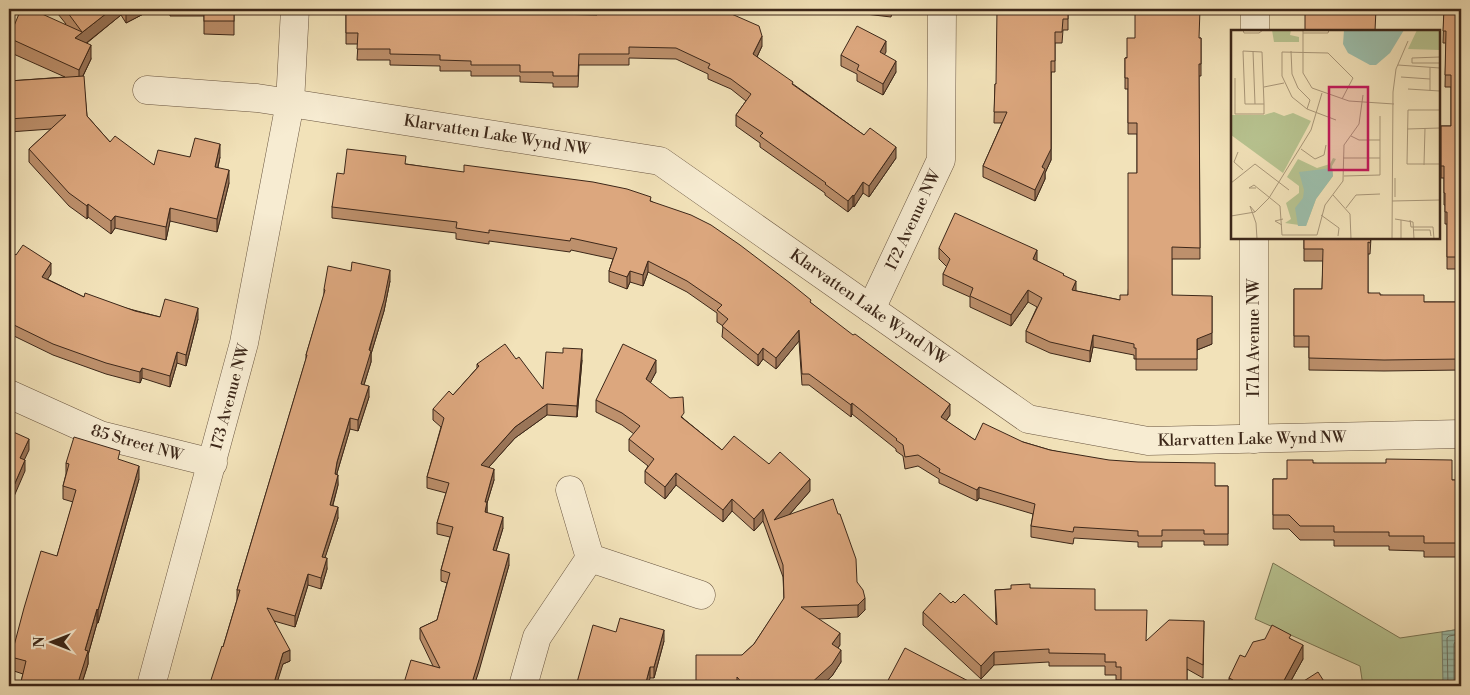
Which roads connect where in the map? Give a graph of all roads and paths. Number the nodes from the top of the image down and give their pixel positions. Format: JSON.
{"nodes":[{"id":1,"x":295,"y":9,"type":"edge"},
{"id":2,"x":942,"y":9,"type":"edge"},
{"id":3,"x":1255,"y":9,"type":"edge"},
{"id":4,"x":1255,"y":30,"type":"edge"},
{"id":5,"x":147,"y":90,"type":"dead end"},
{"id":6,"x":290,"y":103,"type":"junction"},
{"id":7,"x":1254,"y":239,"type":"edge"},
{"id":8,"x":871,"y":309,"type":"junction"},
{"id":9,"x":9,"y":394,"type":"edge"},
{"id":10,"x":1461,"y":434,"type":"edge"},
{"id":11,"x":1254,"y":439,"type":"junction"},
{"id":12,"x":212,"y":463,"type":"junction"},
{"id":13,"x":570,"y":490,"type":"dead end"},
{"id":14,"x":590,"y":558,"type":"junction"},
{"id":15,"x":701,"y":595,"type":"dead end"},
{"id":16,"x":151,"y":686,"type":"edge"},
{"id":17,"x":522,"y":686,"type":"edge"}],
"edges":[{"from":1,"to":6,"type":"street","name":"173 Avenue NW"},
{"from":2,"to":8,"type":"street","name":"172 Avenue NW"},
{"from":3,"to":4,"type":"street"},
{"from":5,"to":6,"type":"street"},
{"from":6,"to":8,"type":"street","name":"Klarvatten Lake Wynd NW"},
{"from":6,"to":12,"type":"street","name":"173 Avenue NW"},
{"from":7,"to":11,"type":"street","name":"171A Avenue NW"},
{"from":8,"to":11,"type":"street","name":"Klarvatten Lake Wynd NW"},
{"from":9,"to":12,"type":"street","name":"85 Street NW"},
{"from":10,"to":11,"type":"street","name":"Klarvatten Lake Wynd NW"},
{"from":12,"to":16,"type":"street","name":"173 Avenue NW"},
{"from":13,"to":14,"type":"street"},
{"from":14,"to":15,"type":"street"},
{"from":14,"to":17,"type":"street"}]}
